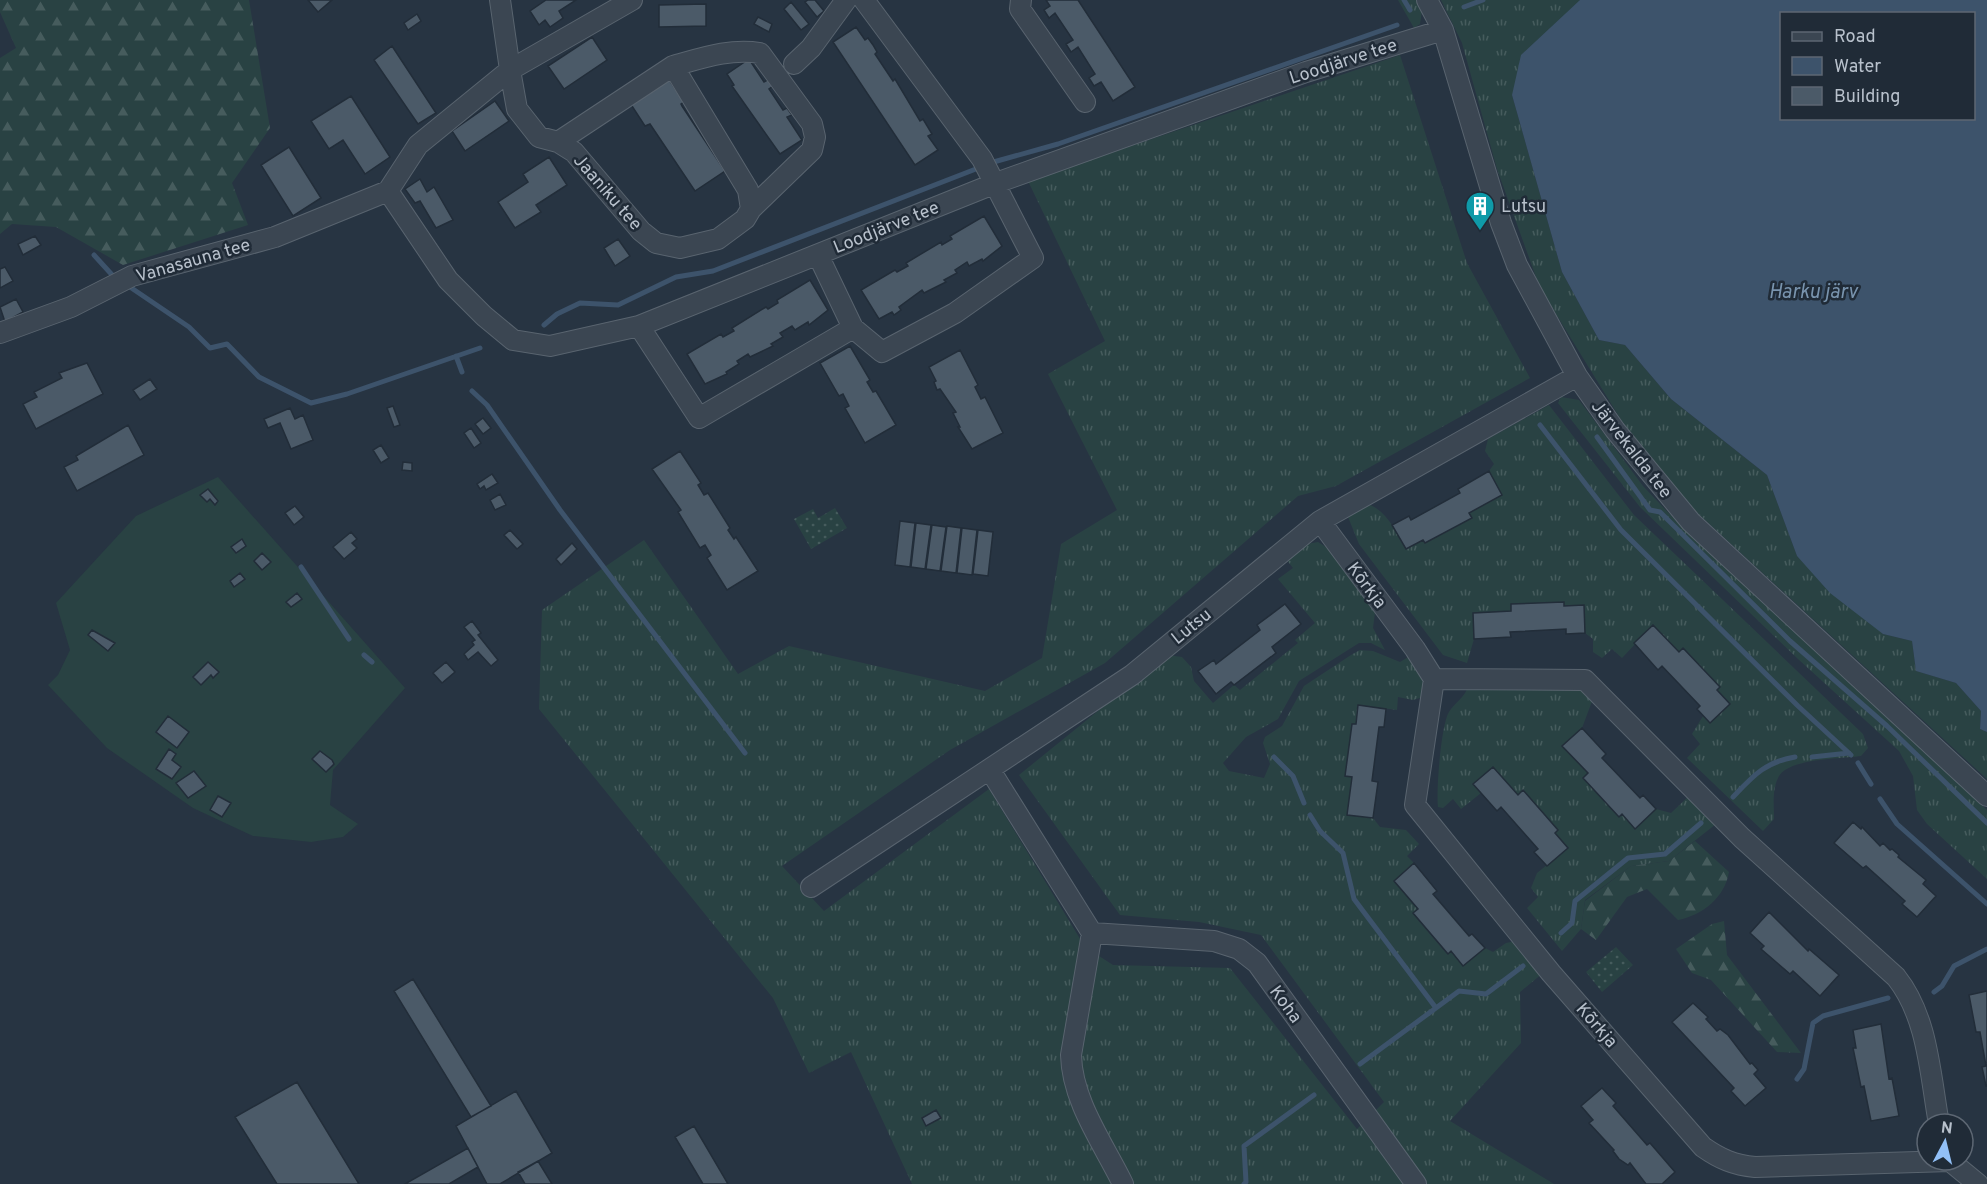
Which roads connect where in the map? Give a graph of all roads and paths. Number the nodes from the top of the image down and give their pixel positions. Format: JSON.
{"nodes":[{"id":1,"x":500,"y":0,"type":"edge"},
{"id":2,"x":632,"y":0,"type":"edge"},
{"id":3,"x":846,"y":0,"type":"edge"},
{"id":4,"x":864,"y":0,"type":"edge"},
{"id":5,"x":1021,"y":0,"type":"edge"},
{"id":6,"x":1427,"y":0,"type":"edge"},
{"id":7,"x":1443,"y":30,"type":"junction"},
{"id":8,"x":794,"y":64,"type":"dead end"},
{"id":9,"x":673,"y":66,"type":"junction"},
{"id":10,"x":510,"y":70,"type":"junction"},
{"id":11,"x":1085,"y":102,"type":"dead end"},
{"id":12,"x":558,"y":142,"type":"junction"},
{"id":13,"x":990,"y":173,"type":"junction"},
{"id":14,"x":388,"y":191,"type":"junction"},
{"id":15,"x":751,"y":209,"type":"junction"},
{"id":16,"x":818,"y":255,"type":"junction"},
{"id":17,"x":639,"y":326,"type":"junction"},
{"id":18,"x":853,"y":328,"type":"junction"},
{"id":19,"x":0,"y":333,"type":"edge"},
{"id":20,"x":1577,"y":376,"type":"junction"},
{"id":21,"x":1320,"y":521,"type":"junction"},
{"id":22,"x":1434,"y":679,"type":"junction"},
{"id":23,"x":990,"y":770,"type":"junction"},
{"id":24,"x":1987,"y":796,"type":"edge"},
{"id":25,"x":812,"y":888,"type":"dead end"},
{"id":26,"x":1092,"y":933,"type":"junction"},
{"id":27,"x":1937,"y":1112,"type":"edge"},
{"id":28,"x":1915,"y":1161,"type":"edge"},
{"id":29,"x":1964,"y":1172,"type":"edge"},
{"id":30,"x":1123,"y":1184,"type":"edge"},
{"id":31,"x":1416,"y":1184,"type":"edge"},
{"id":32,"x":1978,"y":1184,"type":"edge"}],
"edges":[{"from":1,"to":10,"type":"street","name":"Jaaniku tee"},
{"from":2,"to":10,"type":"street"},
{"from":3,"to":8,"type":"street"},
{"from":4,"to":13,"type":"street"},
{"from":5,"to":11,"type":"street"},
{"from":6,"to":7,"type":"street","name":"Järvekalda tee"},
{"from":7,"to":13,"type":"street","name":"Loodjärve tee"},
{"from":7,"to":20,"type":"street","name":"Järvekalda tee"},
{"from":9,"to":12,"type":"street","name":"Jaaniku tee"},
{"from":9,"to":15,"type":"street"},
{"from":9,"to":15,"type":"street","name":"Jaaniku tee"},
{"from":10,"to":12,"type":"street","name":"Jaaniku tee"},
{"from":10,"to":14,"type":"street"},
{"from":12,"to":15,"type":"street","name":"Jaaniku tee"},
{"from":13,"to":16,"type":"street","name":"Loodjärve tee"},
{"from":13,"to":18,"type":"street"},
{"from":14,"to":17,"type":"street","name":"Loodjärve tee"},
{"from":14,"to":19,"type":"street","name":"Vanasauna tee"},
{"from":16,"to":17,"type":"street","name":"Loodjärve tee"},
{"from":16,"to":18,"type":"street"},
{"from":17,"to":18,"type":"street"},
{"from":20,"to":21,"type":"street","name":"Lutsu"},
{"from":20,"to":24,"type":"street","name":"Järvekalda tee"},
{"from":21,"to":22,"type":"street","name":"Kõrkja"},
{"from":21,"to":23,"type":"street","name":"Lutsu"},
{"from":22,"to":27,"type":"street"},
{"from":22,"to":28,"type":"street","name":"Kõrkja"},
{"from":23,"to":25,"type":"street","name":"Lutsu"},
{"from":23,"to":26,"type":"street"},
{"from":26,"to":30,"type":"street"},
{"from":26,"to":31,"type":"street","name":"Koha"},
{"from":29,"to":32,"type":"street","name":"Kõrkja"}]}
